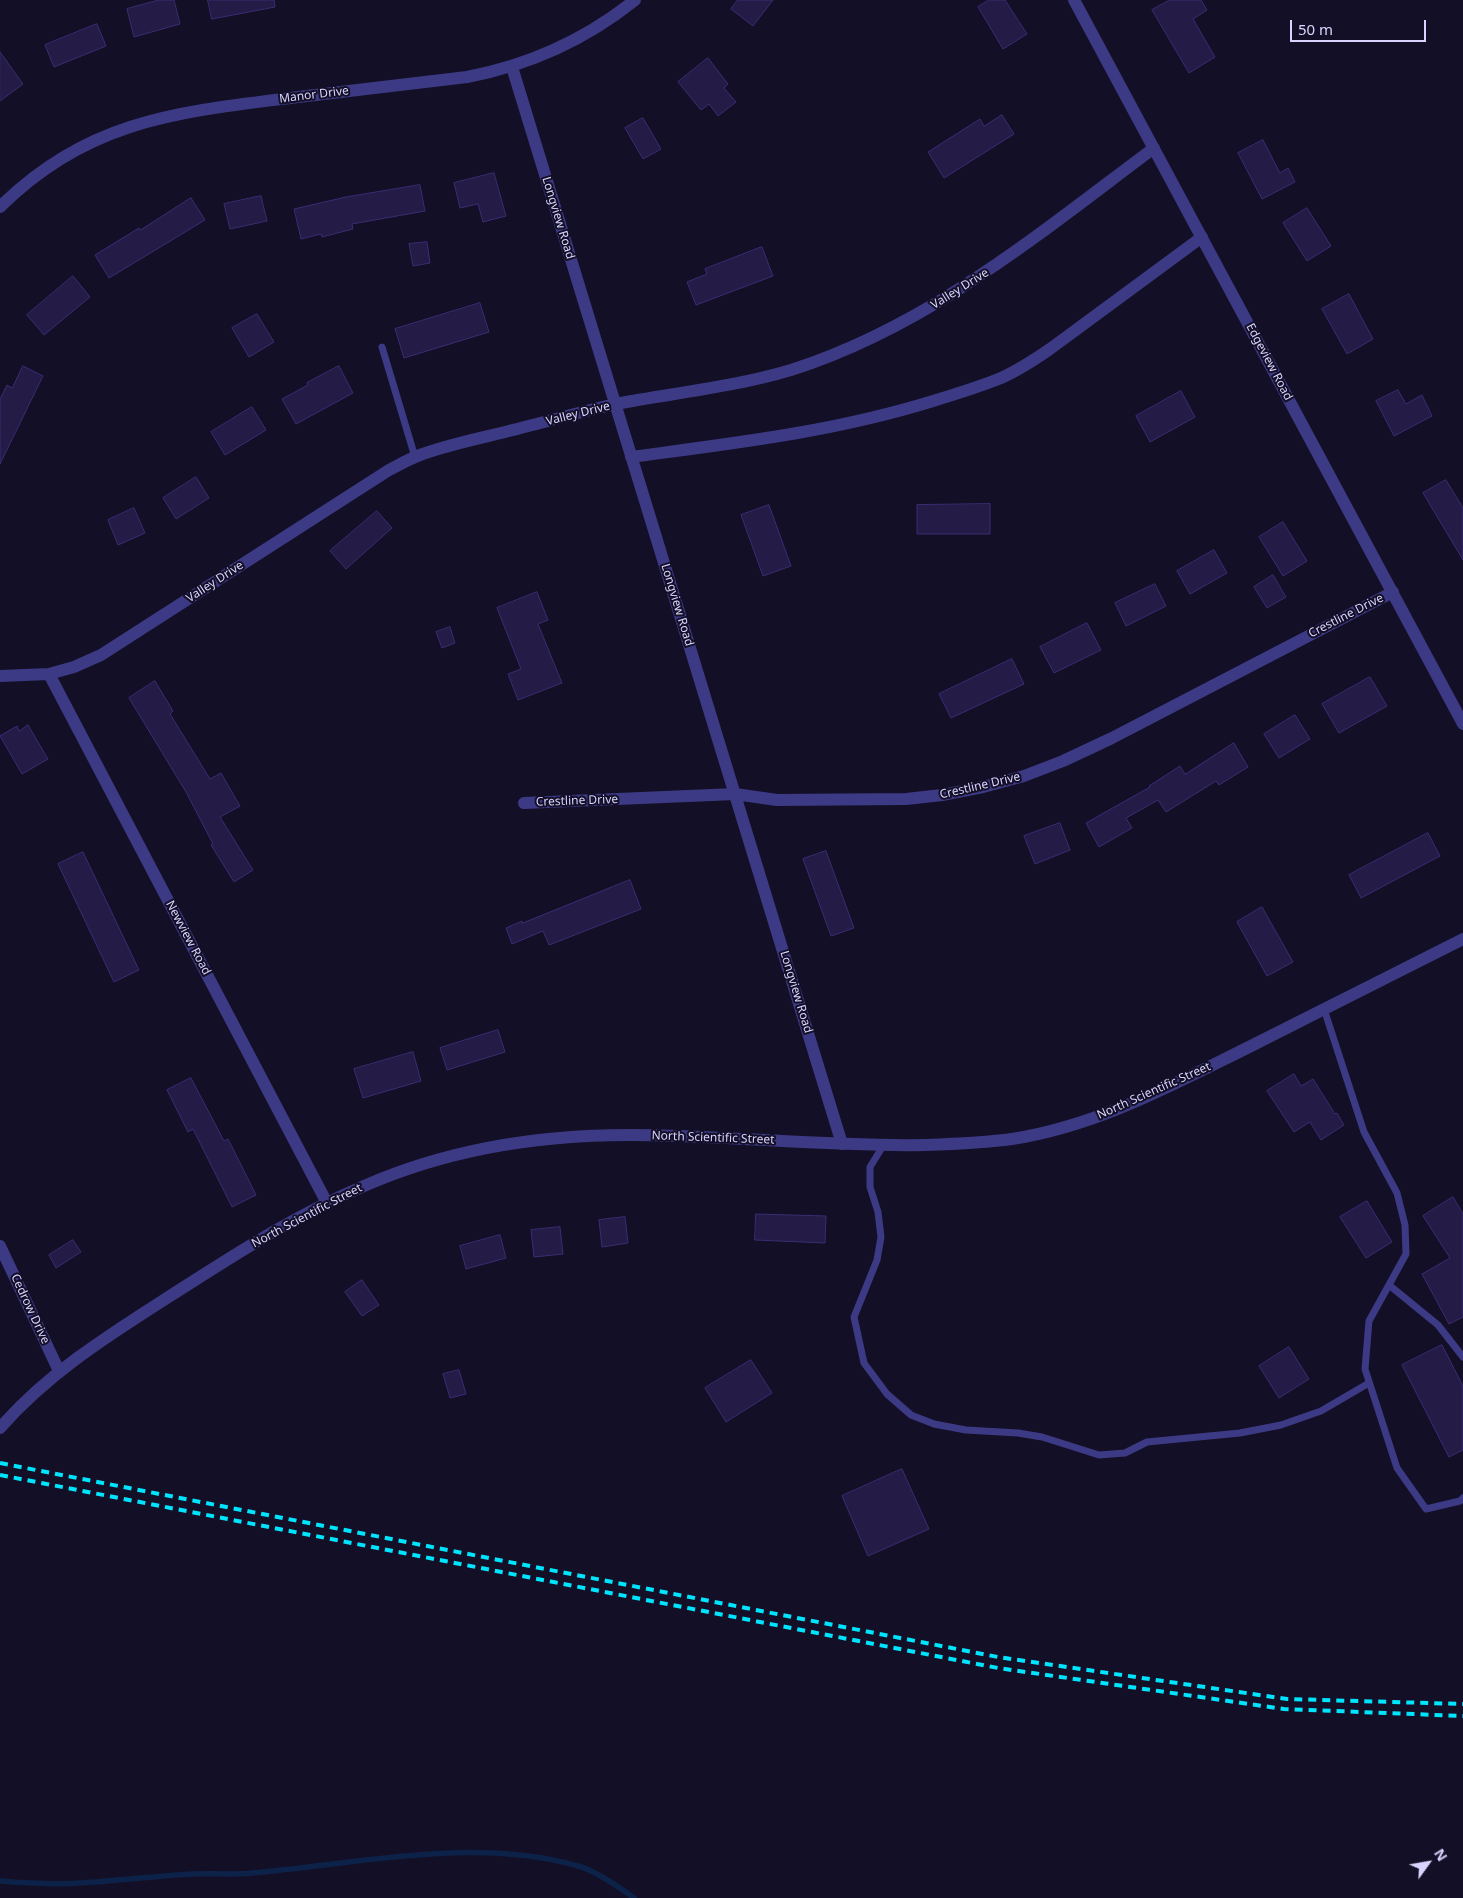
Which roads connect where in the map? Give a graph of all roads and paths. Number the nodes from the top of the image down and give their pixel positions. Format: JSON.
{"nodes":[{"id":1,"x":635,"y":0,"type":"edge"},
{"id":2,"x":1074,"y":0,"type":"edge"},
{"id":3,"x":512,"y":67,"type":"junction"},
{"id":4,"x":1154,"y":148,"type":"junction"},
{"id":5,"x":0,"y":208,"type":"edge"},
{"id":6,"x":1202,"y":237,"type":"junction"},
{"id":7,"x":382,"y":347,"type":"dead end"},
{"id":8,"x":615,"y":404,"type":"junction"},
{"id":9,"x":415,"y":457,"type":"junction"},
{"id":10,"x":631,"y":457,"type":"junction"},
{"id":11,"x":1393,"y":592,"type":"junction"},
{"id":12,"x":49,"y":674,"type":"junction"},
{"id":13,"x":0,"y":676,"type":"edge"},
{"id":14,"x":1463,"y":724,"type":"edge"},
{"id":15,"x":735,"y":794,"type":"junction"},
{"id":16,"x":524,"y":803,"type":"dead end"},
{"id":17,"x":1463,"y":939,"type":"edge"},
{"id":18,"x":1324,"y":1009,"type":"junction"},
{"id":19,"x":842,"y":1144,"type":"junction"},
{"id":20,"x":883,"y":1146,"type":"junction"},
{"id":21,"x":327,"y":1203,"type":"junction"},
{"id":22,"x":0,"y":1246,"type":"edge"},
{"id":23,"x":1389,"y":1285,"type":"junction"},
{"id":24,"x":1463,"y":1357,"type":"edge"},
{"id":25,"x":59,"y":1371,"type":"junction"},
{"id":26,"x":1369,"y":1383,"type":"junction"},
{"id":27,"x":0,"y":1428,"type":"edge"},
{"id":28,"x":1463,"y":1498,"type":"edge"}],
"edges":[{"from":1,"to":3,"type":"street","name":"Manor Drive"},
{"from":2,"to":4,"type":"street","name":"Edgeview Road"},
{"from":3,"to":5,"type":"street","name":"Manor Drive"},
{"from":3,"to":8,"type":"street","name":"Longview Road"},
{"from":4,"to":6,"type":"street","name":"Edgeview Road"},
{"from":4,"to":8,"type":"street","name":"Valley Drive"},
{"from":6,"to":10,"type":"street"},
{"from":6,"to":11,"type":"street","name":"Edgeview Road"},
{"from":7,"to":9,"type":"lane"},
{"from":8,"to":9,"type":"street","name":"Valley Drive"},
{"from":8,"to":10,"type":"street","name":"Longview Road"},
{"from":9,"to":12,"type":"street","name":"Valley Drive"},
{"from":10,"to":15,"type":"street","name":"Longview Road"},
{"from":11,"to":14,"type":"street","name":"Edgeview Road"},
{"from":11,"to":15,"type":"street","name":"Crestline Drive"},
{"from":12,"to":13,"type":"street","name":"Valley Drive"},
{"from":12,"to":21,"type":"street","name":"Newview Road"},
{"from":15,"to":16,"type":"street","name":"Crestline Drive"},
{"from":15,"to":19,"type":"street","name":"Longview Road"},
{"from":17,"to":18,"type":"street","name":"North Scientific Street"},
{"from":18,"to":20,"type":"street","name":"North Scientific Street"},
{"from":18,"to":23,"type":"lane"},
{"from":19,"to":20,"type":"street","name":"North Scientific Street"},
{"from":19,"to":21,"type":"street","name":"North Scientific Street"},
{"from":20,"to":26,"type":"lane"},
{"from":21,"to":25,"type":"street","name":"North Scientific Street"},
{"from":22,"to":25,"type":"street","name":"Cedrow Drive"},
{"from":23,"to":24,"type":"lane"},
{"from":23,"to":26,"type":"lane"},
{"from":25,"to":27,"type":"street","name":"North Scientific Street"},
{"from":26,"to":28,"type":"lane"}]}
